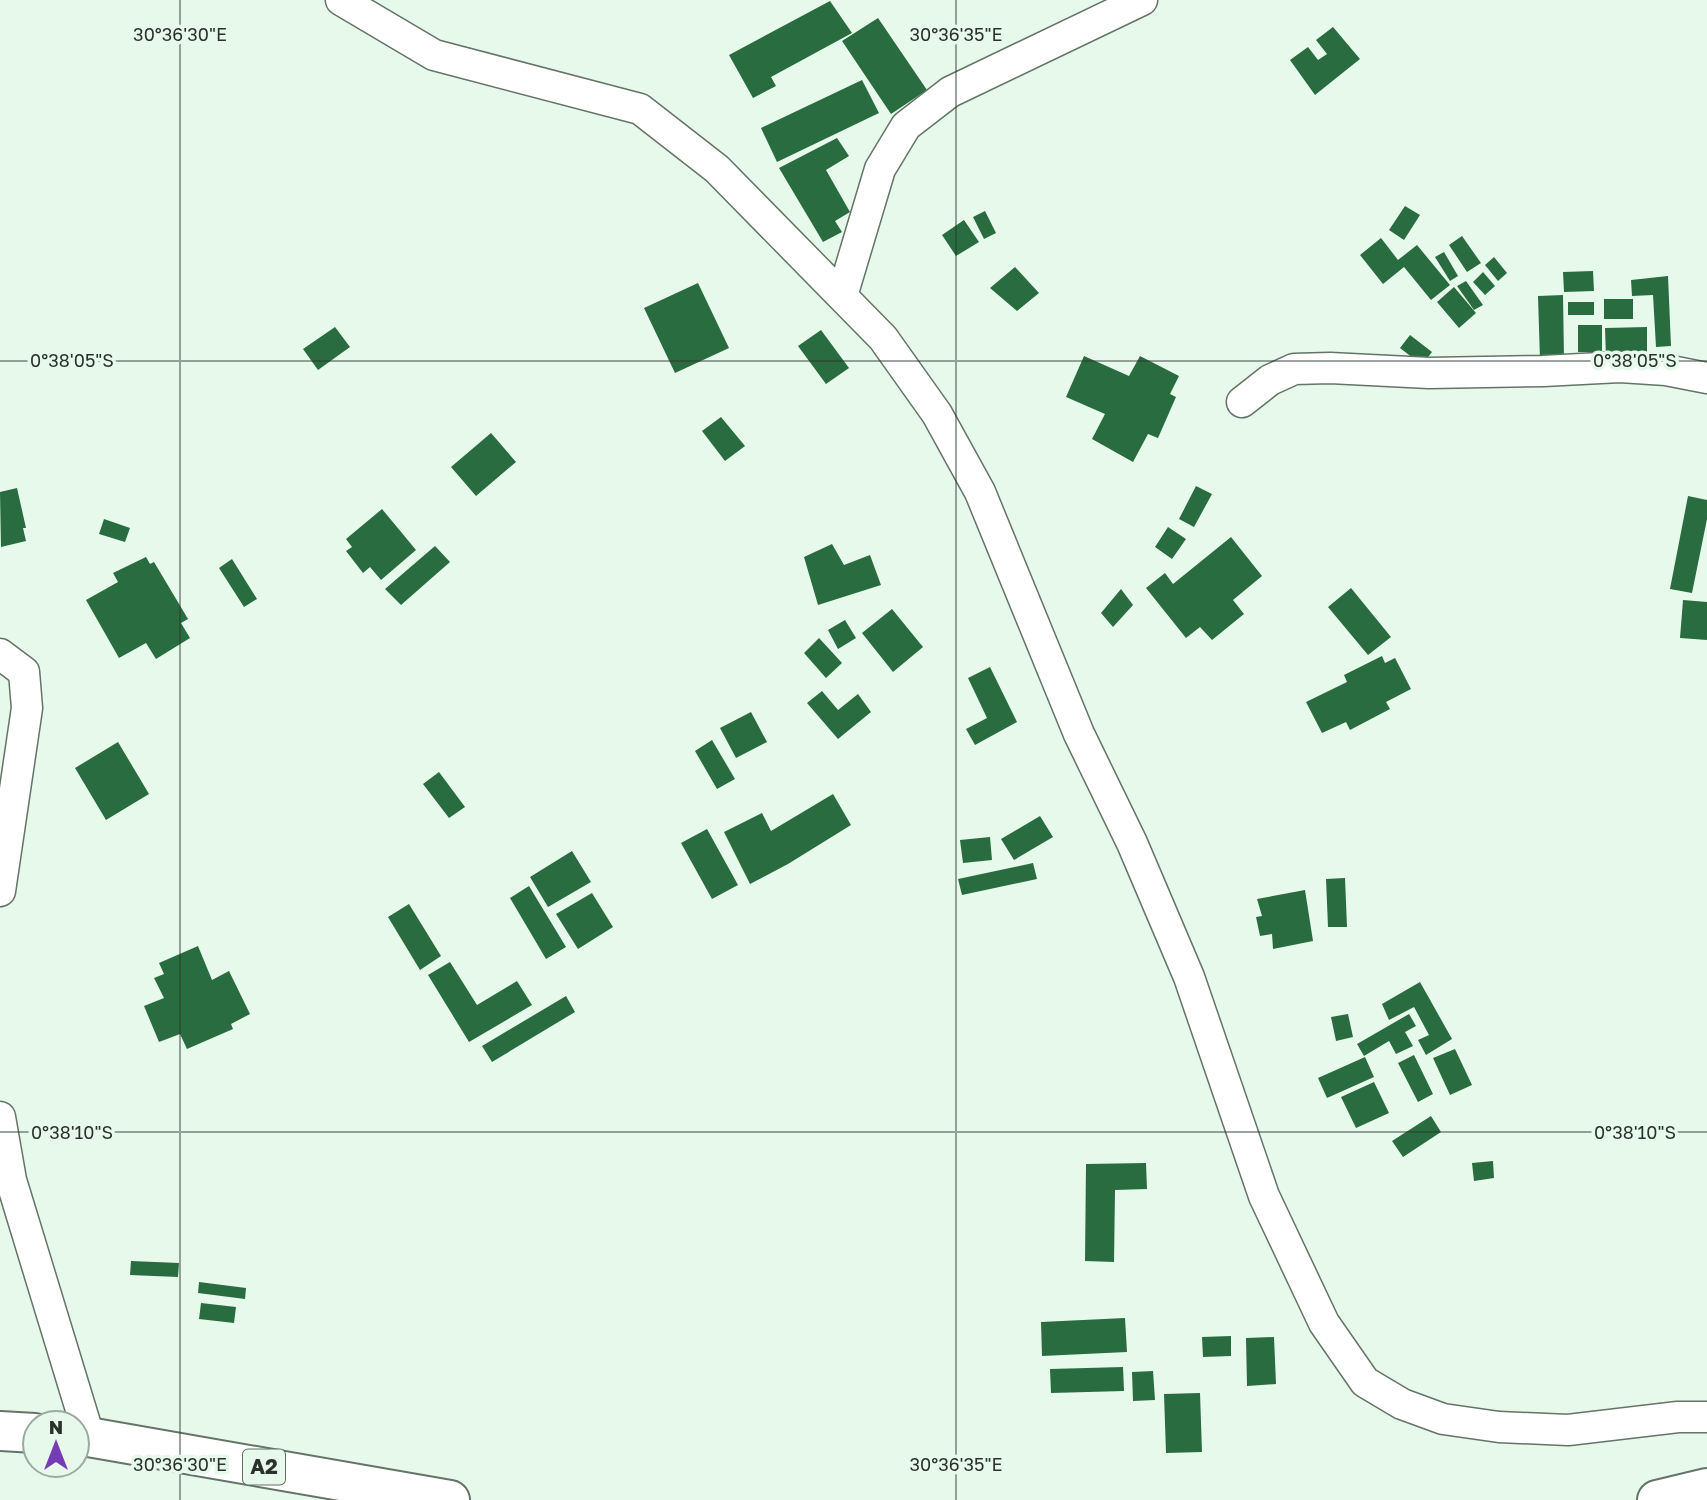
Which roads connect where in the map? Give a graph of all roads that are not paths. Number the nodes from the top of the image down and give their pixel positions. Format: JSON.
{"nodes":[{"id":1,"x":341,"y":0,"type":"edge"},
{"id":2,"x":1142,"y":0,"type":"edge"},
{"id":3,"x":842,"y":296,"type":"junction"},
{"id":4,"x":1707,"y":378,"type":"edge"},
{"id":5,"x":1242,"y":402,"type":"dead end"},
{"id":6,"x":0,"y":654,"type":"edge"},
{"id":7,"x":0,"y":891,"type":"edge"},
{"id":8,"x":0,"y":1117,"type":"edge"},
{"id":9,"x":75,"y":1409,"type":"edge"},
{"id":10,"x":1707,"y":1418,"type":"edge"},
{"id":11,"x":0,"y":1431,"type":"edge"},
{"id":12,"x":21,"y":1432,"type":"edge"},
{"id":13,"x":91,"y":1437,"type":"edge"},
{"id":14,"x":1707,"y":1488,"type":"edge"},
{"id":15,"x":450,"y":1500,"type":"edge"},
{"id":16,"x":1657,"y":1500,"type":"edge"}],
"edges":[{"from":1,"to":3,"type":"street"},
{"from":2,"to":3,"type":"street"},
{"from":3,"to":10,"type":"street"},
{"from":4,"to":5,"type":"street"},
{"from":6,"to":7,"type":"street"},
{"from":8,"to":9,"type":"street"},
{"from":11,"to":12,"type":"main road"},
{"from":13,"to":15,"type":"main road","number":"A2"},
{"from":14,"to":16,"type":"main road"}]}
